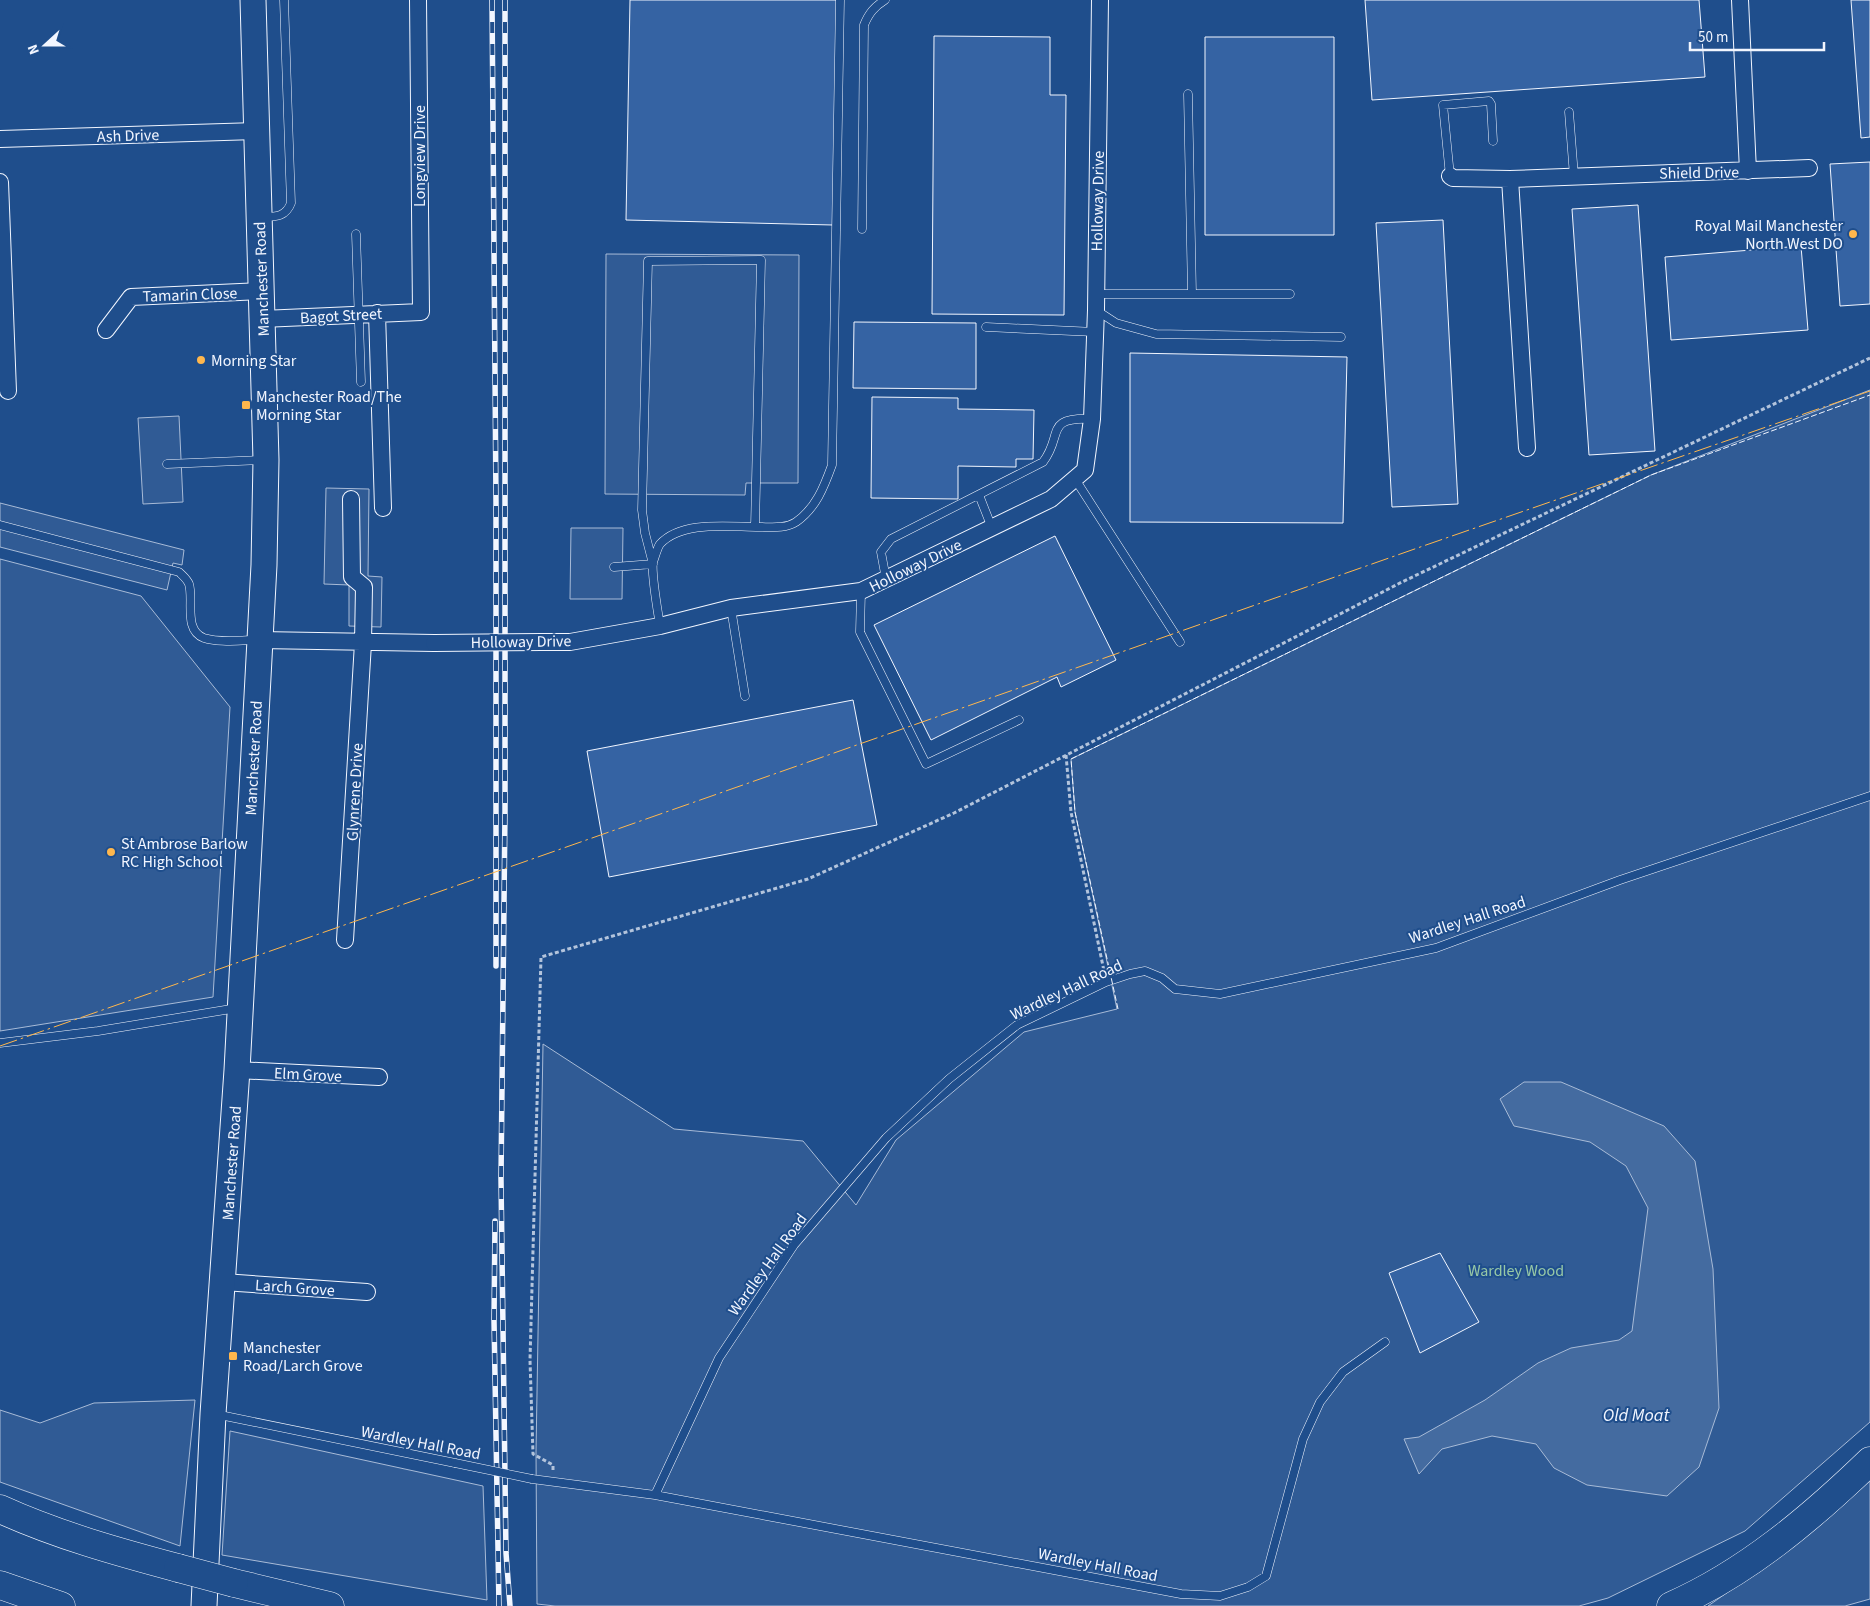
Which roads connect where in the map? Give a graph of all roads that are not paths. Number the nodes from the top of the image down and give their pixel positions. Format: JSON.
{"nodes":[{"id":1,"x":252,"y":0,"type":"edge"},
{"id":2,"x":284,"y":0,"type":"edge"},
{"id":3,"x":418,"y":0,"type":"edge"},
{"id":4,"x":840,"y":0,"type":"edge"},
{"id":5,"x":884,"y":0,"type":"edge"},
{"id":6,"x":1100,"y":0,"type":"edge"},
{"id":7,"x":1740,"y":0,"type":"edge"},
{"id":8,"x":1188,"y":94,"type":"dead end"},
{"id":9,"x":1568,"y":112,"type":"dead end"},
{"id":10,"x":257,"y":131,"type":"junction"},
{"id":11,"x":0,"y":139,"type":"edge"},
{"id":12,"x":1493,"y":141,"type":"dead end"},
{"id":13,"x":1809,"y":168,"type":"dead end"},
{"id":14,"x":1748,"y":171,"type":"junction"},
{"id":15,"x":1450,"y":176,"type":"joint"},
{"id":16,"x":1574,"y":176,"type":"junction"},
{"id":17,"x":1510,"y":179,"type":"junction"},
{"id":18,"x":0,"y":182,"type":"edge"},
{"id":19,"x":259,"y":218,"type":"junction"},
{"id":20,"x":862,"y":229,"type":"dead end"},
{"id":21,"x":356,"y":234,"type":"dead end"},
{"id":22,"x":261,"y":291,"type":"junction"},
{"id":23,"x":1192,"y":294,"type":"junction"},
{"id":24,"x":1290,"y":294,"type":"dead end"},
{"id":25,"x":1096,"y":302,"type":"junction"},
{"id":26,"x":420,"y":312,"type":"joint"},
{"id":27,"x":377,"y":313,"type":"junction"},
{"id":28,"x":358,"y":314,"type":"junction"},
{"id":29,"x":262,"y":319,"type":"junction"},
{"id":30,"x":986,"y":327,"type":"dead end"},
{"id":31,"x":106,"y":330,"type":"dead end"},
{"id":32,"x":1095,"y":332,"type":"junction"},
{"id":33,"x":1341,"y":337,"type":"dead end"},
{"id":34,"x":361,"y":382,"type":"dead end"},
{"id":35,"x":8,"y":391,"type":"dead end"},
{"id":36,"x":1092,"y":420,"type":"junction"},
{"id":37,"x":1527,"y":448,"type":"dead end"},
{"id":38,"x":266,"y":460,"type":"junction"},
{"id":39,"x":167,"y":464,"type":"dead end"},
{"id":40,"x":1075,"y":479,"type":"junction"},
{"id":41,"x":979,"y":495,"type":"junction"},
{"id":42,"x":351,"y":499,"type":"dead end"},
{"id":43,"x":383,"y":508,"type":"dead end"},
{"id":44,"x":0,"y":525,"type":"edge"},
{"id":45,"x":755,"y":527,"type":"junction"},
{"id":46,"x":992,"y":528,"type":"junction"},
{"id":47,"x":653,"y":564,"type":"junction"},
{"id":48,"x":614,"y":568,"type":"dead end"},
{"id":49,"x":886,"y":579,"type":"junction"},
{"id":50,"x":861,"y":591,"type":"junction"},
{"id":51,"x":731,"y":608,"type":"junction"},
{"id":52,"x":660,"y":626,"type":"junction"},
{"id":53,"x":260,"y":640,"type":"junction"},
{"id":54,"x":1180,"y":642,"type":"dead end"},
{"id":55,"x":362,"y":643,"type":"junction"},
{"id":56,"x":745,"y":696,"type":"dead end"},
{"id":57,"x":1019,"y":720,"type":"dead end"},
{"id":58,"x":1870,"y":796,"type":"edge"},
{"id":59,"x":345,"y":940,"type":"dead end"},
{"id":60,"x":239,"y":1008,"type":"junction"},
{"id":61,"x":0,"y":1043,"type":"edge"},
{"id":62,"x":236,"y":1070,"type":"junction"},
{"id":63,"x":378,"y":1077,"type":"dead end"},
{"id":64,"x":223,"y":1282,"type":"junction"},
{"id":65,"x":367,"y":1292,"type":"dead end"},
{"id":66,"x":1385,"y":1342,"type":"dead end"},
{"id":67,"x":214,"y":1414,"type":"junction"},
{"id":68,"x":1870,"y":1461,"type":"edge"},
{"id":69,"x":655,"y":1495,"type":"junction"},
{"id":70,"x":0,"y":1509,"type":"edge"},
{"id":71,"x":0,"y":1585,"type":"edge"},
{"id":72,"x":0,"y":1598,"type":"edge"},
{"id":73,"x":22,"y":1606,"type":"edge"},
{"id":74,"x":61,"y":1606,"type":"edge"},
{"id":75,"x":204,"y":1606,"type":"edge"},
{"id":76,"x":330,"y":1606,"type":"edge"},
{"id":77,"x":1671,"y":1606,"type":"edge"}],
"edges":[{"from":1,"to":10,"type":"main road","name":"Manchester Road"},
{"from":2,"to":19,"type":"lane"},
{"from":3,"to":26,"type":"street","name":"Longview Drive"},
{"from":4,"to":45,"type":"lane"},
{"from":5,"to":20,"type":"lane"},
{"from":6,"to":25,"type":"street","name":"Holloway Drive"},
{"from":7,"to":14,"type":"street","name":"Shield Drive"},
{"from":8,"to":23,"type":"lane"},
{"from":9,"to":16,"type":"lane"},
{"from":10,"to":11,"type":"street","name":"Ash Drive"},
{"from":10,"to":19,"type":"main road","name":"Manchester Road"},
{"from":12,"to":15,"type":"lane"},
{"from":13,"to":14,"type":"street"},
{"from":14,"to":16,"type":"street","name":"Shield Drive"},
{"from":15,"to":17,"type":"street","name":"Shield Drive"},
{"from":16,"to":17,"type":"street","name":"Shield Drive"},
{"from":17,"to":37,"type":"street"},
{"from":18,"to":35,"type":"street"},
{"from":19,"to":22,"type":"main road","name":"Manchester Road"},
{"from":21,"to":28,"type":"lane"},
{"from":22,"to":29,"type":"main road","name":"Manchester Road"},
{"from":22,"to":31,"type":"street","name":"Tamarin Close"},
{"from":23,"to":24,"type":"lane"},
{"from":23,"to":25,"type":"lane"},
{"from":25,"to":32,"type":"street","name":"Holloway Drive"},
{"from":25,"to":33,"type":"lane"},
{"from":26,"to":27,"type":"street","name":"Bagot Street"},
{"from":27,"to":28,"type":"street","name":"Bagot Street"},
{"from":27,"to":43,"type":"street"},
{"from":28,"to":29,"type":"street","name":"Bagot Street"},
{"from":28,"to":34,"type":"lane"},
{"from":29,"to":38,"type":"main road","name":"Manchester Road"},
{"from":30,"to":32,"type":"lane"},
{"from":32,"to":36,"type":"street","name":"Holloway Drive"},
{"from":36,"to":40,"type":"street","name":"Holloway Drive"},
{"from":36,"to":41,"type":"lane"},
{"from":38,"to":39,"type":"lane"},
{"from":38,"to":53,"type":"main road","name":"Manchester Road"},
{"from":40,"to":46,"type":"street","name":"Holloway Drive"},
{"from":40,"to":54,"type":"lane"},
{"from":41,"to":46,"type":"lane"},
{"from":41,"to":49,"type":"lane"},
{"from":42,"to":55,"type":"street","name":"Glynrene Drive"},
{"from":44,"to":53,"type":"lane"},
{"from":45,"to":47,"type":"lane"},
{"from":45,"to":47,"type":"lane"},
{"from":46,"to":49,"type":"street","name":"Holloway Drive"},
{"from":47,"to":48,"type":"lane"},
{"from":47,"to":52,"type":"lane"},
{"from":49,"to":50,"type":"street","name":"Holloway Drive"},
{"from":50,"to":51,"type":"street","name":"Holloway Drive"},
{"from":50,"to":57,"type":"lane"},
{"from":51,"to":52,"type":"street","name":"Holloway Drive"},
{"from":51,"to":56,"type":"lane"},
{"from":52,"to":55,"type":"street","name":"Holloway Drive","bridge":true},
{"from":53,"to":55,"type":"street","name":"Holloway Drive"},
{"from":53,"to":60,"type":"main road","name":"Manchester Road"},
{"from":55,"to":59,"type":"street","name":"Glynrene Drive"},
{"from":58,"to":69,"type":"lane","name":"Wardley Hall Road"},
{"from":60,"to":61,"type":"lane"},
{"from":60,"to":62,"type":"main road","name":"Manchester Road"},
{"from":62,"to":63,"type":"street","name":"Elm Grove"},
{"from":62,"to":64,"type":"main road","name":"Manchester Road"},
{"from":64,"to":65,"type":"street","name":"Larch Grove"},
{"from":64,"to":67,"type":"main road","name":"Manchester Road"},
{"from":66,"to":69,"type":"lane","name":"Wardley Hall Road"},
{"from":67,"to":69,"type":"lane","name":"Wardley Hall Road","bridge":true},
{"from":67,"to":75,"type":"main road","name":"Manchester Road"},
{"from":68,"to":77,"type":"highway"},
{"from":70,"to":76,"type":"highway","bridge":true},
{"from":71,"to":74,"type":"highway"},
{"from":72,"to":73,"type":"highway"}]}
